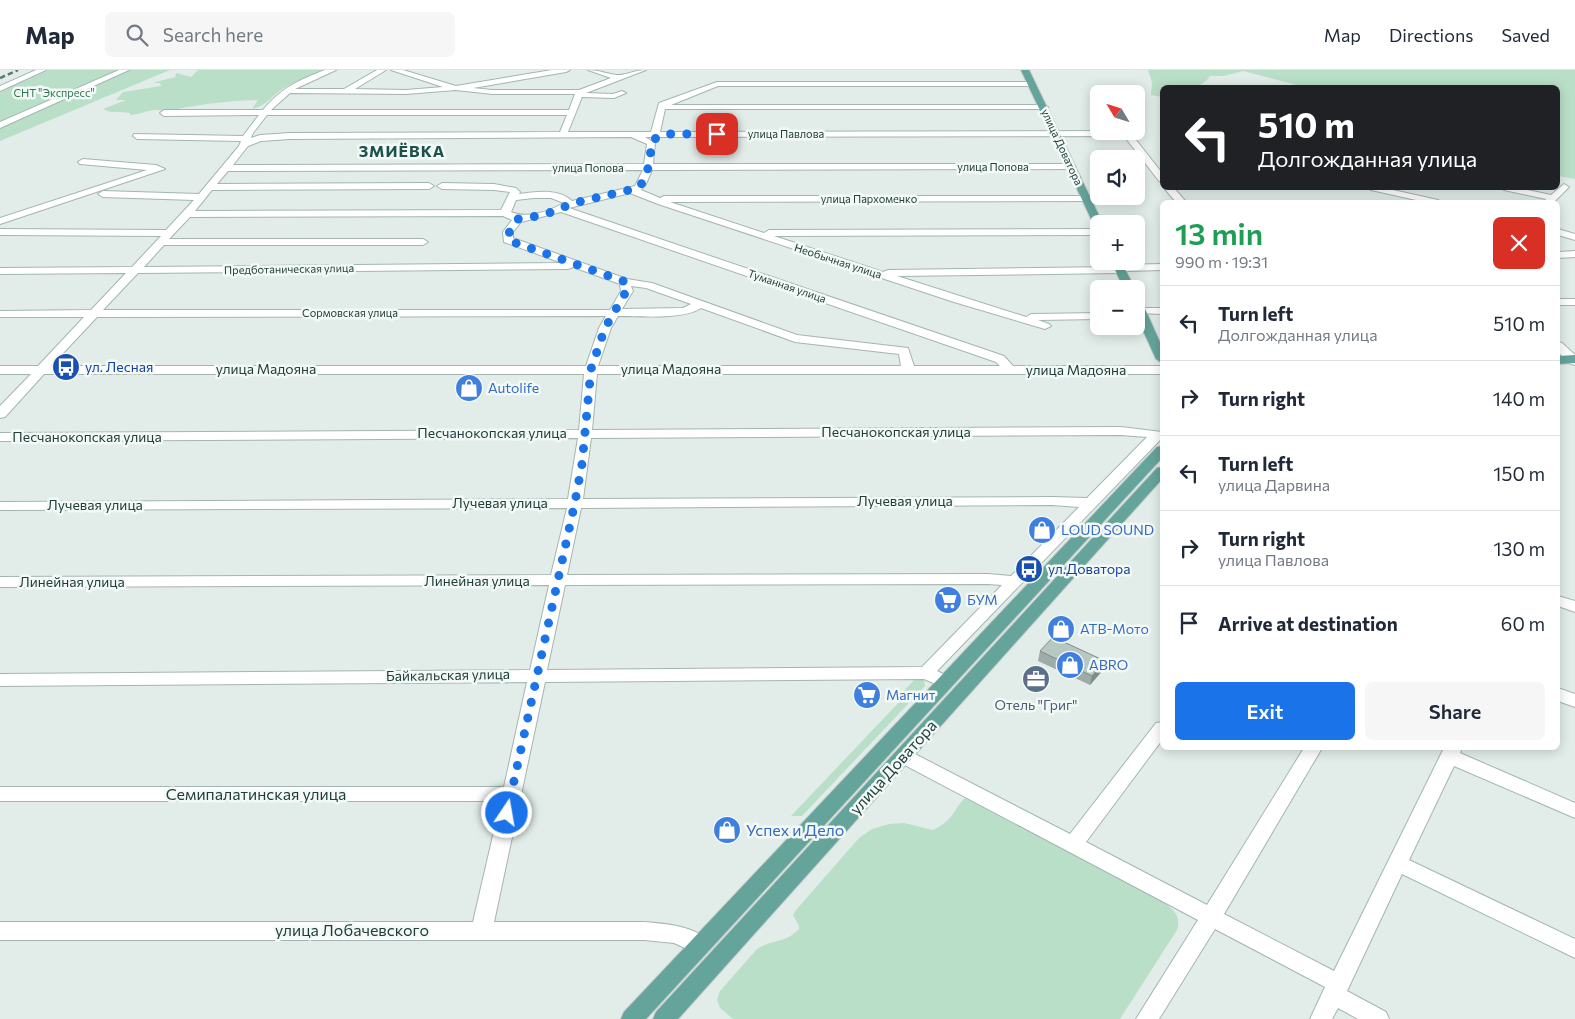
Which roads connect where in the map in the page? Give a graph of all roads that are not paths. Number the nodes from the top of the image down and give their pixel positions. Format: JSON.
{"nodes":[{"id":1,"x":42,"y":70,"type":"edge"},
{"id":2,"x":125,"y":70,"type":"edge"},
{"id":3,"x":332,"y":70,"type":"edge"},
{"id":4,"x":382,"y":70,"type":"edge"},
{"id":5,"x":395,"y":70,"type":"edge"},
{"id":6,"x":566,"y":70,"type":"edge"},
{"id":7,"x":592,"y":70,"type":"edge"},
{"id":8,"x":642,"y":70,"type":"edge"},
{"id":9,"x":1025,"y":70,"type":"edge"},
{"id":10,"x":619,"y":78,"type":"junction"},
{"id":11,"x":1032,"y":84,"type":"junction"},
{"id":12,"x":456,"y":88,"type":"junction"},
{"id":13,"x":0,"y":89,"type":"edge"},
{"id":14,"x":286,"y":91,"type":"junction"},
{"id":15,"x":345,"y":92,"type":"junction"},
{"id":16,"x":622,"y":93,"type":"dead end"},
{"id":17,"x":580,"y":94,"type":"junction"},
{"id":18,"x":660,"y":107,"type":"junction"},
{"id":19,"x":1044,"y":107,"type":"junction"},
{"id":20,"x":807,"y":109,"type":"junction"},
{"id":21,"x":572,"y":112,"type":"junction"},
{"id":22,"x":164,"y":113,"type":"dead end"},
{"id":23,"x":264,"y":113,"type":"junction"},
{"id":24,"x":0,"y":125,"type":"edge"},
{"id":25,"x":1056,"y":134,"type":"junction"},
{"id":26,"x":563,"y":135,"type":"junction"},
{"id":27,"x":137,"y":136,"type":"dead end"},
{"id":28,"x":653,"y":139,"type":"junction"},
{"id":29,"x":245,"y":142,"type":"junction"},
{"id":30,"x":83,"y":162,"type":"dead end"},
{"id":31,"x":1070,"y":166,"type":"junction"},
{"id":32,"x":226,"y":168,"type":"junction"},
{"id":33,"x":647,"y":168,"type":"junction"},
{"id":34,"x":1160,"y":176,"type":"edge"},
{"id":35,"x":1561,"y":183,"type":"edge"},
{"id":36,"x":1575,"y":183,"type":"edge"},
{"id":37,"x":429,"y":186,"type":"dead end"},
{"id":38,"x":442,"y":186,"type":"dead end"},
{"id":39,"x":210,"y":187,"type":"junction"},
{"id":40,"x":632,"y":190,"type":"junction"},
{"id":41,"x":1172,"y":190,"type":"edge"},
{"id":42,"x":1383,"y":190,"type":"edge"},
{"id":43,"x":1514,"y":190,"type":"edge"},
{"id":44,"x":103,"y":194,"type":"dead end"},
{"id":45,"x":514,"y":195,"type":"junction"},
{"id":46,"x":200,"y":197,"type":"junction"},
{"id":47,"x":1086,"y":198,"type":"junction"},
{"id":48,"x":652,"y":199,"type":"junction"},
{"id":49,"x":1180,"y":200,"type":"edge"},
{"id":50,"x":1426,"y":200,"type":"edge"},
{"id":51,"x":1551,"y":200,"type":"edge"},
{"id":52,"x":566,"y":206,"type":"junction"},
{"id":53,"x":505,"y":213,"type":"junction"},
{"id":54,"x":187,"y":214,"type":"junction"},
{"id":55,"x":1094,"y":215,"type":"edge"},
{"id":56,"x":518,"y":219,"type":"junction"},
{"id":57,"x":0,"y":221,"type":"edge"},
{"id":58,"x":0,"y":232,"type":"edge"},
{"id":59,"x":1090,"y":232,"type":"edge"},
{"id":60,"x":170,"y":233,"type":"junction"},
{"id":61,"x":755,"y":233,"type":"junction"},
{"id":62,"x":1560,"y":233,"type":"edge"},
{"id":63,"x":1575,"y":237,"type":"edge"},
{"id":64,"x":160,"y":242,"type":"junction"},
{"id":65,"x":423,"y":242,"type":"dead end"},
{"id":66,"x":1560,"y":254,"type":"edge"},
{"id":67,"x":1575,"y":254,"type":"edge"},
{"id":68,"x":578,"y":266,"type":"junction"},
{"id":69,"x":1145,"y":267,"type":"edge"},
{"id":70,"x":1160,"y":267,"type":"edge"},
{"id":71,"x":1090,"y":268,"type":"edge"},
{"id":72,"x":0,"y":271,"type":"edge"},
{"id":73,"x":132,"y":271,"type":"junction"},
{"id":74,"x":874,"y":273,"type":"junction"},
{"id":75,"x":626,"y":282,"type":"junction"},
{"id":76,"x":1560,"y":302,"type":"edge"},
{"id":77,"x":1575,"y":302,"type":"edge"},
{"id":78,"x":699,"y":304,"type":"junction"},
{"id":79,"x":1145,"y":311,"type":"edge"},
{"id":80,"x":1160,"y":311,"type":"edge"},
{"id":81,"x":613,"y":313,"type":"junction"},
{"id":82,"x":0,"y":314,"type":"edge"},
{"id":83,"x":94,"y":314,"type":"junction"},
{"id":84,"x":1090,"y":316,"type":"edge"},
{"id":85,"x":1014,"y":317,"type":"junction"},
{"id":86,"x":1145,"y":322,"type":"edge"},
{"id":87,"x":1045,"y":326,"type":"dead end"},
{"id":88,"x":1560,"y":348,"type":"edge"},
{"id":89,"x":1160,"y":351,"type":"edge"},
{"id":90,"x":1569,"y":358,"type":"edge"},
{"id":91,"x":591,"y":369,"type":"junction"},
{"id":92,"x":908,"y":369,"type":"junction"},
{"id":93,"x":1008,"y":369,"type":"junction"},
{"id":94,"x":0,"y":370,"type":"edge"},
{"id":95,"x":40,"y":370,"type":"junction"},
{"id":96,"x":1160,"y":370,"type":"edge"},
{"id":97,"x":0,"y":414,"type":"edge"},
{"id":98,"x":584,"y":433,"type":"junction"},
{"id":99,"x":0,"y":437,"type":"edge"},
{"id":100,"x":1160,"y":440,"type":"edge"},
{"id":101,"x":1160,"y":441,"type":"edge"},
{"id":102,"x":1160,"y":441,"type":"edge"},
{"id":103,"x":1160,"y":473,"type":"edge"},
{"id":104,"x":575,"y":502,"type":"junction"},
{"id":105,"x":1091,"y":503,"type":"junction"},
{"id":106,"x":0,"y":506,"type":"edge"},
{"id":107,"x":557,"y":580,"type":"junction"},
{"id":108,"x":1014,"y":581,"type":"junction"},
{"id":109,"x":0,"y":582,"type":"edge"},
{"id":110,"x":1560,"y":601,"type":"edge"},
{"id":111,"x":1575,"y":607,"type":"edge"},
{"id":112,"x":926,"y":673,"type":"junction"},
{"id":113,"x":538,"y":674,"type":"junction"},
{"id":114,"x":0,"y":680,"type":"edge"},
{"id":115,"x":945,"y":682,"type":"junction"},
{"id":116,"x":1560,"y":695,"type":"edge"},
{"id":117,"x":1575,"y":701,"type":"edge"},
{"id":118,"x":1160,"y":731,"type":"edge"},
{"id":119,"x":1312,"y":750,"type":"edge"},
{"id":120,"x":1451,"y":752,"type":"edge"},
{"id":121,"x":903,"y":756,"type":"junction"},
{"id":122,"x":0,"y":794,"type":"edge"},
{"id":123,"x":511,"y":794,"type":"junction"},
{"id":124,"x":1575,"y":811,"type":"edge"},
{"id":125,"x":1073,"y":845,"type":"junction"},
{"id":126,"x":1397,"y":863,"type":"junction"},
{"id":127,"x":1212,"y":916,"type":"junction"},
{"id":128,"x":482,"y":930,"type":"junction"},
{"id":129,"x":0,"y":931,"type":"edge"},
{"id":130,"x":700,"y":946,"type":"junction"},
{"id":131,"x":1575,"y":948,"type":"edge"},
{"id":132,"x":1336,"y":989,"type":"junction"},
{"id":133,"x":632,"y":1019,"type":"edge"},
{"id":134,"x":664,"y":1019,"type":"edge"},
{"id":135,"x":1147,"y":1019,"type":"edge"},
{"id":136,"x":1321,"y":1019,"type":"edge"},
{"id":137,"x":1378,"y":1019,"type":"edge"}],
"edges":[{"from":1,"to":13,"type":"street"},
{"from":2,"to":24,"type":"street"},
{"from":3,"to":14,"type":"street"},
{"from":4,"to":15,"type":"street"},
{"from":5,"to":12,"type":"street"},
{"from":6,"to":12,"type":"street"},
{"from":7,"to":10,"type":"street"},
{"from":8,"to":10,"type":"street"},
{"from":9,"to":11,"type":"main road","name":"улица Доватора"},
{"from":10,"to":17,"type":"street"},
{"from":11,"to":19,"type":"main road","name":"улица Доватора"},
{"from":11,"to":20,"type":"street"},
{"from":12,"to":15,"type":"street"},
{"from":12,"to":17,"type":"street"},
{"from":14,"to":15,"type":"street"},
{"from":14,"to":23,"type":"street"},
{"from":16,"to":17,"type":"street"},
{"from":17,"to":21,"type":"street"},
{"from":18,"to":20,"type":"street"},
{"from":18,"to":20,"type":"street"},
{"from":18,"to":28,"type":"street"},
{"from":19,"to":20,"type":"street"},
{"from":19,"to":25,"type":"main road","name":"улица Доватора"},
{"from":20,"to":25,"type":"street","name":"улица Павлова"},
{"from":20,"to":28,"type":"street","name":"улица Павлова"},
{"from":21,"to":23,"type":"street"},
{"from":21,"to":26,"type":"street"},
{"from":22,"to":23,"type":"street"},
{"from":23,"to":29,"type":"street"},
{"from":25,"to":31,"type":"main road","name":"улица Доватора"},
{"from":25,"to":34,"type":"street","name":"улица Павлова"},
{"from":26,"to":28,"type":"street"},
{"from":26,"to":29,"type":"street"},
{"from":27,"to":29,"type":"street"},
{"from":28,"to":33,"type":"street"},
{"from":29,"to":32,"type":"street"},
{"from":30,"to":57,"type":"street"},
{"from":31,"to":33,"type":"street","name":"улица Попова"},
{"from":31,"to":47,"type":"main road","name":"улица Доватора"},
{"from":32,"to":33,"type":"street","name":"улица Попова"},
{"from":32,"to":39,"type":"street"},
{"from":33,"to":40,"type":"street"},
{"from":35,"to":36,"type":"street"},
{"from":37,"to":39,"type":"street"},
{"from":38,"to":45,"type":"street"},
{"from":39,"to":46,"type":"street"},
{"from":40,"to":48,"type":"street","name":"Необычная улица"},
{"from":40,"to":52,"type":"street"},
{"from":41,"to":49,"type":"street"},
{"from":42,"to":50,"type":"street"},
{"from":43,"to":51,"type":"street"},
{"from":44,"to":46,"type":"street"},
{"from":45,"to":52,"type":"street","name":"Туманная улица"},
{"from":45,"to":53,"type":"street"},
{"from":46,"to":54,"type":"street"},
{"from":47,"to":48,"type":"street","name":"улица Пархоменко"},
{"from":47,"to":55,"type":"main road","name":"улица Доватора"},
{"from":48,"to":61,"type":"street","name":"Необычная улица"},
{"from":52,"to":56,"type":"street"},
{"from":52,"to":93,"type":"street","name":"Туманная улица"},
{"from":53,"to":54,"type":"street"},
{"from":53,"to":56,"type":"street"},
{"from":54,"to":60,"type":"street"},
{"from":56,"to":68,"type":"street"},
{"from":58,"to":60,"type":"street"},
{"from":59,"to":61,"type":"street"},
{"from":60,"to":64,"type":"street"},
{"from":61,"to":74,"type":"street","name":"Необычная улица"},
{"from":62,"to":63,"type":"street"},
{"from":64,"to":65,"type":"street"},
{"from":64,"to":73,"type":"street"},
{"from":66,"to":67,"type":"street"},
{"from":68,"to":73,"type":"street","name":"Предботаническая улица"},
{"from":68,"to":75,"type":"street"},
{"from":69,"to":70,"type":"street"},
{"from":71,"to":74,"type":"street"},
{"from":72,"to":73,"type":"street","name":"Предботаническая улица"},
{"from":73,"to":83,"type":"street"},
{"from":74,"to":85,"type":"street","name":"Необычная улица"},
{"from":75,"to":78,"type":"street"},
{"from":75,"to":81,"type":"street"},
{"from":76,"to":77,"type":"street"},
{"from":78,"to":81,"type":"street","name":"Сормовская улица"},
{"from":78,"to":92,"type":"street"},
{"from":79,"to":80,"type":"street"},
{"from":81,"to":83,"type":"street","name":"Сормовская улица"},
{"from":81,"to":91,"type":"street"},
{"from":82,"to":83,"type":"street","name":"Сормовская улица"},
{"from":83,"to":95,"type":"street"},
{"from":84,"to":85,"type":"street"},
{"from":85,"to":87,"type":"street","name":"Необычная улица"},
{"from":86,"to":89,"type":"main road"},
{"from":88,"to":90,"type":"street"},
{"from":91,"to":92,"type":"street","name":"улица Мадояна"},
{"from":91,"to":95,"type":"street","name":"улица Мадояна"},
{"from":91,"to":98,"type":"street"},
{"from":92,"to":93,"type":"street","name":"улица Мадояна"},
{"from":93,"to":96,"type":"street","name":"улица Мадояна"},
{"from":94,"to":95,"type":"street","name":"улица Мадояна"},
{"from":95,"to":97,"type":"street"},
{"from":98,"to":99,"type":"street","name":"Песчанокопская улица"},
{"from":98,"to":100,"type":"street","name":"Песчанокопская улица"},
{"from":98,"to":104,"type":"street"},
{"from":101,"to":105,"type":"street"},
{"from":102,"to":115,"type":"main road","name":"улица Доватора"},
{"from":103,"to":121,"type":"main road","name":"улица Доватора"},
{"from":104,"to":105,"type":"street","name":"Лучевая улица"},
{"from":104,"to":106,"type":"street","name":"Лучевая улица"},
{"from":104,"to":107,"type":"street"},
{"from":105,"to":108,"type":"street"},
{"from":107,"to":108,"type":"street","name":"Линейная улица"},
{"from":107,"to":109,"type":"street","name":"Линейная улица"},
{"from":107,"to":113,"type":"street"},
{"from":108,"to":112,"type":"street"},
{"from":110,"to":111,"type":"street"},
{"from":112,"to":113,"type":"street","name":"Байкальская улица"},
{"from":112,"to":115,"type":"street"},
{"from":113,"to":114,"type":"street","name":"Байкальская улица"},
{"from":113,"to":123,"type":"street"},
{"from":115,"to":130,"type":"main road","name":"улица Доватора"},
{"from":116,"to":117,"type":"street"},
{"from":118,"to":125,"type":"street"},
{"from":119,"to":127,"type":"street"},
{"from":120,"to":124,"type":"street"},
{"from":120,"to":126,"type":"street"},
{"from":121,"to":125,"type":"street"},
{"from":121,"to":134,"type":"main road","name":"улица Доватора"},
{"from":122,"to":123,"type":"street","name":"Семипалатинская улица"},
{"from":123,"to":128,"type":"street"},
{"from":125,"to":127,"type":"street"},
{"from":126,"to":131,"type":"street"},
{"from":126,"to":132,"type":"street"},
{"from":127,"to":132,"type":"street"},
{"from":127,"to":135,"type":"street"},
{"from":128,"to":129,"type":"street","name":"улица Лобачевского"},
{"from":128,"to":130,"type":"street","name":"улица Лобачевского"},
{"from":130,"to":133,"type":"main road","name":"улица Доватора"},
{"from":132,"to":136,"type":"street"},
{"from":132,"to":137,"type":"street"}]}
